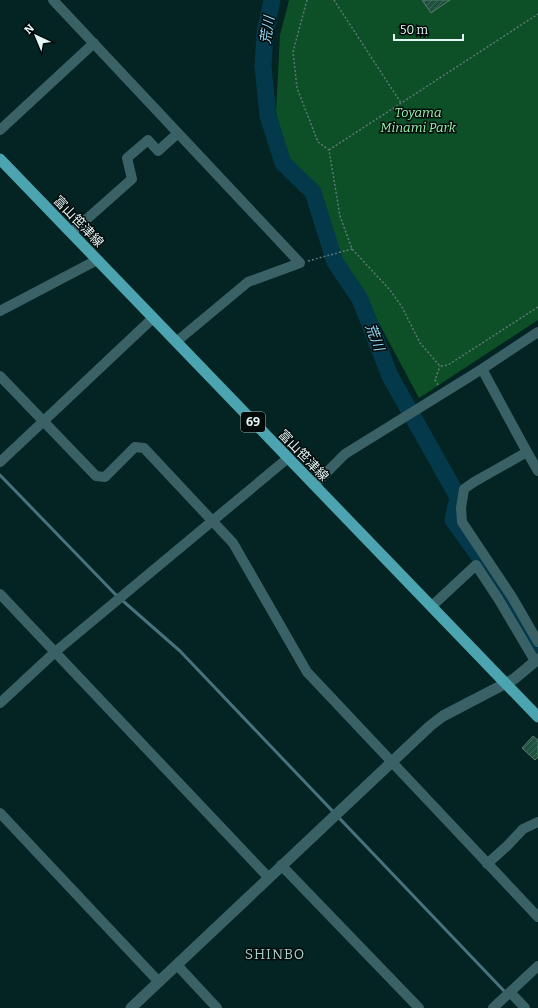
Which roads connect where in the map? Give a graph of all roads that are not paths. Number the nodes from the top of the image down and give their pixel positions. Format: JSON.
{"nodes":[{"id":1,"x":53,"y":0,"type":"edge"},
{"id":2,"x":94,"y":43,"type":"junction"},
{"id":3,"x":0,"y":130,"type":"edge"},
{"id":4,"x":178,"y":133,"type":"junction"},
{"id":5,"x":0,"y":159,"type":"edge"},
{"id":6,"x":70,"y":233,"type":"junction"},
{"id":7,"x":97,"y":260,"type":"junction"},
{"id":8,"x":0,"y":311,"type":"edge"},
{"id":9,"x":153,"y":318,"type":"junction"},
{"id":10,"x":538,"y":332,"type":"edge"},
{"id":11,"x":176,"y":342,"type":"junction"},
{"id":12,"x":482,"y":369,"type":"junction"},
{"id":13,"x":0,"y":376,"type":"edge"},
{"id":14,"x":43,"y":422,"type":"junction"},
{"id":15,"x":527,"y":452,"type":"junction"},
{"id":16,"x":288,"y":458,"type":"junction"},
{"id":17,"x":0,"y":462,"type":"edge"},
{"id":18,"x":538,"y":471,"type":"edge"},
{"id":19,"x":314,"y":485,"type":"junction"},
{"id":20,"x":214,"y":521,"type":"junction"},
{"id":21,"x":0,"y":594,"type":"edge"},
{"id":22,"x":432,"y":606,"type":"junction"},
{"id":23,"x":538,"y":642,"type":"edge"},
{"id":24,"x":55,"y":652,"type":"junction"},
{"id":25,"x":536,"y":660,"type":"edge"},
{"id":26,"x":506,"y":684,"type":"junction"},
{"id":27,"x":0,"y":703,"type":"edge"},
{"id":28,"x":538,"y":717,"type":"edge"},
{"id":29,"x":391,"y":762,"type":"junction"},
{"id":30,"x":0,"y":813,"type":"edge"},
{"id":31,"x":538,"y":822,"type":"edge"},
{"id":32,"x":487,"y":864,"type":"junction"},
{"id":33,"x":281,"y":865,"type":"junction"},
{"id":34,"x":268,"y":877,"type":"junction"},
{"id":35,"x":538,"y":917,"type":"edge"},
{"id":36,"x":177,"y":965,"type":"junction"},
{"id":37,"x":538,"y":966,"type":"edge"},
{"id":38,"x":159,"y":982,"type":"junction"},
{"id":39,"x":508,"y":994,"type":"junction"},
{"id":40,"x":131,"y":1008,"type":"edge"},
{"id":41,"x":218,"y":1008,"type":"edge"},
{"id":42,"x":419,"y":1008,"type":"edge"},
{"id":43,"x":494,"y":1008,"type":"edge"},
{"id":44,"x":525,"y":1008,"type":"edge"}],
"edges":[{"from":1,"to":2,"type":"street"},
{"from":2,"to":3,"type":"street"},
{"from":2,"to":4,"type":"street"},
{"from":4,"to":6,"type":"street"},
{"from":4,"to":11,"type":"street"},
{"from":5,"to":6,"type":"main road","name":"富山笹津線","number":"69"},
{"from":6,"to":7,"type":"main road","name":"富山笹津線","number":"69"},
{"from":7,"to":8,"type":"street"},
{"from":7,"to":9,"type":"main road","name":"富山笹津線","number":"69"},
{"from":9,"to":11,"type":"main road","name":"富山笹津線","number":"69"},
{"from":9,"to":14,"type":"street"},
{"from":10,"to":12,"type":"street"},
{"from":11,"to":16,"type":"main road","name":"富山笹津線","number":"69"},
{"from":12,"to":15,"type":"street"},
{"from":12,"to":19,"type":"street"},
{"from":13,"to":14,"type":"street"},
{"from":14,"to":17,"type":"street"},
{"from":14,"to":20,"type":"street"},
{"from":15,"to":18,"type":"street"},
{"from":15,"to":23,"type":"street"},
{"from":16,"to":19,"type":"main road","name":"富山笹津線","number":"69"},
{"from":16,"to":20,"type":"street"},
{"from":19,"to":22,"type":"main road","name":"富山笹津線","number":"69"},
{"from":20,"to":24,"type":"street"},
{"from":20,"to":29,"type":"street"},
{"from":21,"to":24,"type":"street"},
{"from":22,"to":25,"type":"street"},
{"from":22,"to":26,"type":"main road","name":"富山笹津線","number":"69"},
{"from":24,"to":27,"type":"street"},
{"from":24,"to":34,"type":"street"},
{"from":25,"to":26,"type":"street"},
{"from":26,"to":28,"type":"main road","name":"富山笹津線","number":"69"},
{"from":26,"to":29,"type":"street"},
{"from":29,"to":32,"type":"street"},
{"from":29,"to":33,"type":"street"},
{"from":30,"to":38,"type":"street"},
{"from":31,"to":32,"type":"street"},
{"from":32,"to":35,"type":"street"},
{"from":33,"to":34,"type":"street"},
{"from":33,"to":42,"type":"street"},
{"from":34,"to":36,"type":"street"},
{"from":36,"to":38,"type":"street"},
{"from":36,"to":41,"type":"street"},
{"from":37,"to":39,"type":"street"},
{"from":38,"to":40,"type":"street"},
{"from":39,"to":43,"type":"street"},
{"from":39,"to":44,"type":"street"}]}
